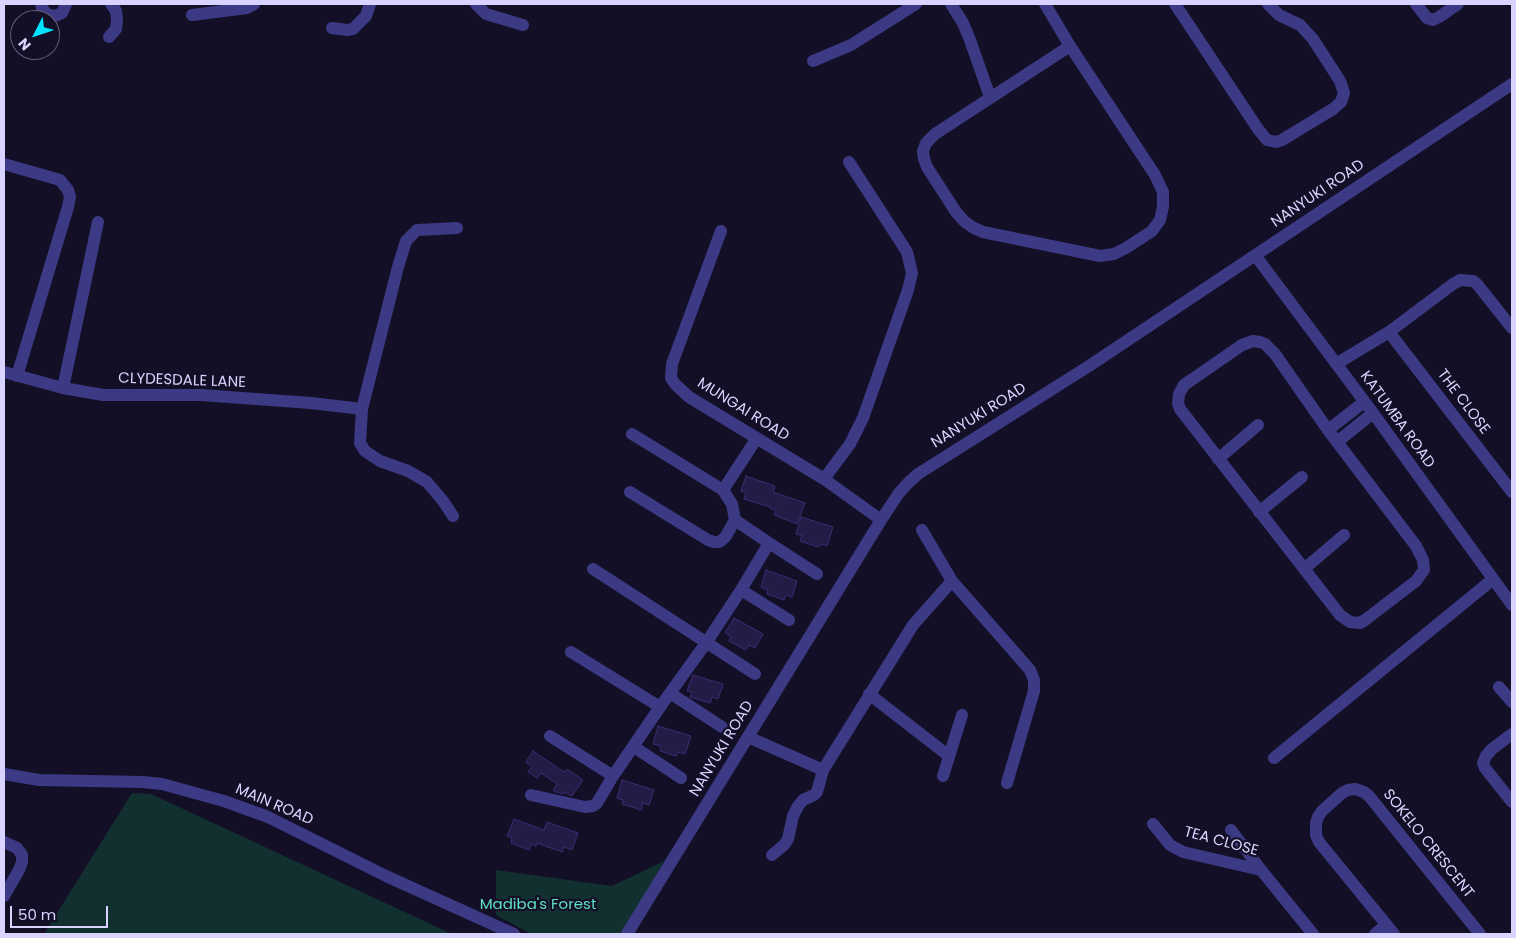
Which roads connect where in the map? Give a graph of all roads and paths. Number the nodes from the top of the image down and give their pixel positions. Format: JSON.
{"nodes":[{"id":1,"x":41,"y":4,"type":"edge"},
{"id":2,"x":66,"y":4,"type":"edge"},
{"id":3,"x":111,"y":4,"type":"edge"},
{"id":4,"x":254,"y":4,"type":"edge"},
{"id":5,"x":370,"y":4,"type":"edge"},
{"id":6,"x":476,"y":4,"type":"edge"},
{"id":7,"x":916,"y":4,"type":"edge"},
{"id":8,"x":951,"y":4,"type":"edge"},
{"id":9,"x":1045,"y":4,"type":"edge"},
{"id":10,"x":1174,"y":4,"type":"edge"},
{"id":11,"x":1268,"y":4,"type":"edge"},
{"id":12,"x":1416,"y":4,"type":"edge"},
{"id":13,"x":1458,"y":4,"type":"edge"},
{"id":14,"x":192,"y":16,"type":"dead end"},
{"id":15,"x":523,"y":25,"type":"dead end"},
{"id":16,"x":332,"y":28,"type":"dead end"},
{"id":17,"x":109,"y":37,"type":"dead end"},
{"id":18,"x":1070,"y":46,"type":"junction"},
{"id":19,"x":813,"y":61,"type":"dead end"},
{"id":20,"x":1512,"y":84,"type":"edge"},
{"id":21,"x":990,"y":97,"type":"junction"},
{"id":22,"x":849,"y":162,"type":"dead end"},
{"id":23,"x":4,"y":164,"type":"edge"},
{"id":24,"x":98,"y":222,"type":"dead end"},
{"id":25,"x":457,"y":228,"type":"dead end"},
{"id":26,"x":721,"y":231,"type":"dead end"},
{"id":27,"x":1255,"y":255,"type":"junction"},
{"id":28,"x":1512,"y":328,"type":"edge"},
{"id":29,"x":1389,"y":332,"type":"junction"},
{"id":30,"x":1336,"y":364,"type":"junction"},
{"id":31,"x":4,"y":372,"type":"edge"},
{"id":32,"x":17,"y":376,"type":"junction"},
{"id":33,"x":63,"y":388,"type":"junction"},
{"id":34,"x":1364,"y":402,"type":"junction"},
{"id":35,"x":362,"y":409,"type":"junction"},
{"id":36,"x":1373,"y":413,"type":"junction"},
{"id":37,"x":1258,"y":426,"type":"dead end"},
{"id":38,"x":1328,"y":430,"type":"junction"},
{"id":39,"x":632,"y":434,"type":"dead end"},
{"id":40,"x":757,"y":438,"type":"junction"},
{"id":41,"x":1337,"y":442,"type":"junction"},
{"id":42,"x":1218,"y":459,"type":"junction"},
{"id":43,"x":1302,"y":477,"type":"dead end"},
{"id":44,"x":824,"y":479,"type":"junction"},
{"id":45,"x":723,"y":490,"type":"junction"},
{"id":46,"x":630,"y":492,"type":"dead end"},
{"id":47,"x":1512,"y":492,"type":"edge"},
{"id":48,"x":1260,"y":512,"type":"junction"},
{"id":49,"x":453,"y":516,"type":"dead end"},
{"id":50,"x":735,"y":520,"type":"junction"},
{"id":51,"x":881,"y":520,"type":"junction"},
{"id":52,"x":922,"y":530,"type":"dead end"},
{"id":53,"x":1344,"y":535,"type":"dead end"},
{"id":54,"x":769,"y":543,"type":"junction"},
{"id":55,"x":592,"y":569,"type":"dead end"},
{"id":56,"x":1304,"y":569,"type":"junction"},
{"id":57,"x":817,"y":574,"type":"dead end"},
{"id":58,"x":1492,"y":580,"type":"junction"},
{"id":59,"x":952,"y":581,"type":"junction"},
{"id":60,"x":741,"y":590,"type":"junction"},
{"id":61,"x":1512,"y":606,"type":"edge"},
{"id":62,"x":789,"y":620,"type":"dead end"},
{"id":63,"x":706,"y":643,"type":"junction"},
{"id":64,"x":571,"y":652,"type":"dead end"},
{"id":65,"x":755,"y":674,"type":"dead end"},
{"id":66,"x":1499,"y":687,"type":"dead end"},
{"id":67,"x":670,"y":693,"type":"junction"},
{"id":68,"x":869,"y":694,"type":"junction"},
{"id":69,"x":1512,"y":702,"type":"edge"},
{"id":70,"x":660,"y":707,"type":"junction"},
{"id":71,"x":962,"y":715,"type":"dead end"},
{"id":72,"x":722,"y":727,"type":"dead end"},
{"id":73,"x":1512,"y":734,"type":"edge"},
{"id":74,"x":550,"y":736,"type":"dead end"},
{"id":75,"x":748,"y":737,"type":"junction"},
{"id":76,"x":634,"y":747,"type":"junction"},
{"id":77,"x":949,"y":756,"type":"junction"},
{"id":78,"x":1274,"y":758,"type":"dead end"},
{"id":79,"x":823,"y":770,"type":"junction"},
{"id":80,"x":4,"y":774,"type":"edge"},
{"id":81,"x":613,"y":776,"type":"junction"},
{"id":82,"x":943,"y":776,"type":"dead end"},
{"id":83,"x":681,"y":778,"type":"dead end"},
{"id":84,"x":1007,"y":783,"type":"dead end"},
{"id":85,"x":531,"y":795,"type":"dead end"},
{"id":86,"x":1512,"y":802,"type":"edge"},
{"id":87,"x":1153,"y":824,"type":"dead end"},
{"id":88,"x":1231,"y":830,"type":"dead end"},
{"id":89,"x":4,"y":842,"type":"edge"},
{"id":90,"x":772,"y":855,"type":"dead end"},
{"id":91,"x":1261,"y":870,"type":"junction"},
{"id":92,"x":4,"y":896,"type":"edge"},
{"id":93,"x":1390,"y":930,"type":"edge"},
{"id":94,"x":514,"y":934,"type":"edge"},
{"id":95,"x":628,"y":934,"type":"edge"},
{"id":96,"x":1313,"y":934,"type":"edge"},
{"id":97,"x":1375,"y":934,"type":"edge"},
{"id":98,"x":1480,"y":934,"type":"edge"}],
"edges":[{"from":1,"to":2,"type":"street"},
{"from":3,"to":17,"type":"street"},
{"from":4,"to":14,"type":"street"},
{"from":5,"to":16,"type":"street"},
{"from":6,"to":15,"type":"street"},
{"from":7,"to":19,"type":"street"},
{"from":8,"to":21,"type":"street"},
{"from":9,"to":18,"type":"street"},
{"from":10,"to":11,"type":"street"},
{"from":12,"to":13,"type":"street"},
{"from":18,"to":21,"type":"street"},
{"from":18,"to":21,"type":"street"},
{"from":20,"to":27,"type":"street","name":"NANYUKI ROAD"},
{"from":22,"to":44,"type":"street"},
{"from":23,"to":32,"type":"street"},
{"from":24,"to":33,"type":"street"},
{"from":25,"to":35,"type":"street"},
{"from":26,"to":40,"type":"street","name":"MUNGAI ROAD"},
{"from":27,"to":30,"type":"street","name":"KATUMBA ROAD"},
{"from":27,"to":51,"type":"street","name":"NANYUKI ROAD"},
{"from":28,"to":29,"type":"street"},
{"from":29,"to":30,"type":"street"},
{"from":29,"to":47,"type":"street","name":"THE CLOSE"},
{"from":30,"to":34,"type":"street","name":"KATUMBA ROAD"},
{"from":31,"to":32,"type":"street","name":"CLYDESDALE LANE"},
{"from":32,"to":33,"type":"street","name":"CLYDESDALE LANE"},
{"from":33,"to":35,"type":"street","name":"CLYDESDALE LANE"},
{"from":34,"to":36,"type":"street","name":"KATUMBA ROAD"},
{"from":34,"to":38,"type":"street"},
{"from":35,"to":49,"type":"street"},
{"from":36,"to":41,"type":"street"},
{"from":36,"to":58,"type":"street","name":"KATUMBA ROAD"},
{"from":37,"to":42,"type":"street"},
{"from":38,"to":41,"type":"street"},
{"from":38,"to":42,"type":"street"},
{"from":39,"to":45,"type":"street"},
{"from":40,"to":44,"type":"street","name":"MUNGAI ROAD"},
{"from":40,"to":45,"type":"street"},
{"from":41,"to":56,"type":"street"},
{"from":42,"to":48,"type":"street"},
{"from":43,"to":48,"type":"street"},
{"from":44,"to":51,"type":"street","name":"MUNGAI ROAD"},
{"from":45,"to":50,"type":"street"},
{"from":46,"to":50,"type":"street"},
{"from":48,"to":56,"type":"street"},
{"from":50,"to":54,"type":"street"},
{"from":51,"to":75,"type":"street","name":"NANYUKI ROAD"},
{"from":52,"to":59,"type":"street"},
{"from":53,"to":56,"type":"street"},
{"from":54,"to":57,"type":"street"},
{"from":54,"to":60,"type":"street"},
{"from":55,"to":63,"type":"street"},
{"from":58,"to":61,"type":"street","name":"KATUMBA ROAD"},
{"from":58,"to":78,"type":"street"},
{"from":59,"to":68,"type":"street"},
{"from":59,"to":84,"type":"street"},
{"from":60,"to":62,"type":"street"},
{"from":60,"to":63,"type":"street"},
{"from":63,"to":65,"type":"street"},
{"from":63,"to":67,"type":"street"},
{"from":64,"to":70,"type":"street"},
{"from":66,"to":69,"type":"street"},
{"from":67,"to":70,"type":"street"},
{"from":67,"to":72,"type":"street"},
{"from":68,"to":77,"type":"street"},
{"from":68,"to":79,"type":"street"},
{"from":70,"to":76,"type":"street"},
{"from":71,"to":77,"type":"street"},
{"from":73,"to":86,"type":"street"},
{"from":74,"to":81,"type":"street"},
{"from":75,"to":79,"type":"street"},
{"from":75,"to":95,"type":"street","name":"NANYUKI ROAD"},
{"from":76,"to":81,"type":"street"},
{"from":76,"to":83,"type":"street"},
{"from":77,"to":82,"type":"street"},
{"from":79,"to":90,"type":"street"},
{"from":80,"to":94,"type":"street","name":"MAIN ROAD"},
{"from":81,"to":85,"type":"street"},
{"from":87,"to":91,"type":"street","name":"TEA CLOSE"},
{"from":88,"to":91,"type":"street"},
{"from":89,"to":92,"type":"street"},
{"from":91,"to":96,"type":"street"},
{"from":93,"to":97,"type":"street"},
{"from":93,"to":98,"type":"street","name":"SOKELO CRESCENT"}]}
